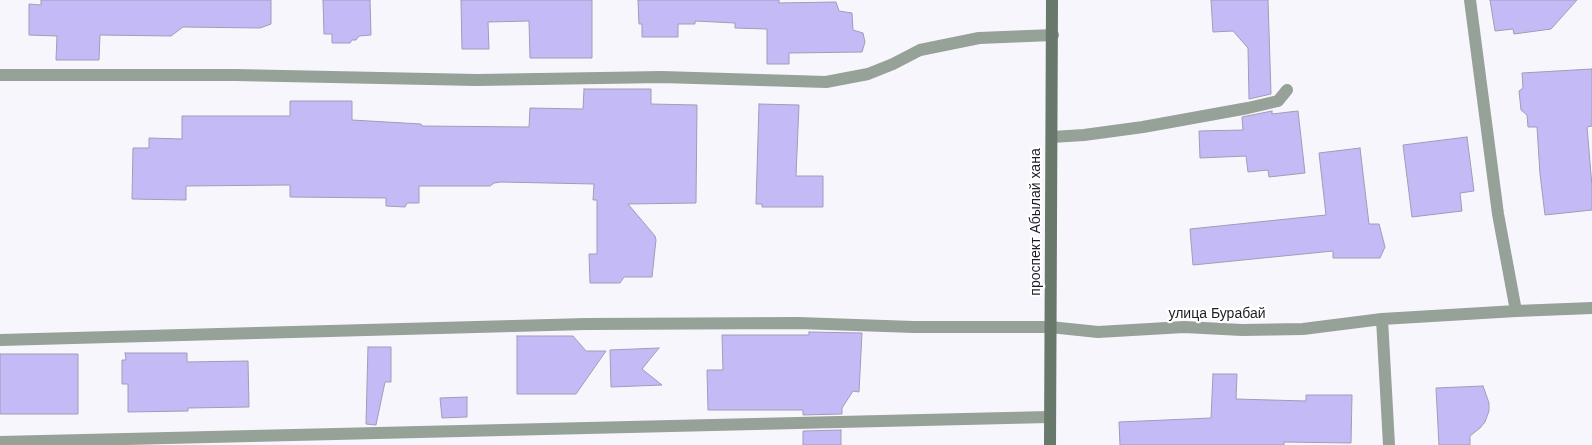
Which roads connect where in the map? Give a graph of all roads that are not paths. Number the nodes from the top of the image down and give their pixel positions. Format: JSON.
{"nodes":[{"id":1,"x":1052,"y":0,"type":"edge"},
{"id":2,"x":1470,"y":0,"type":"edge"},
{"id":3,"x":1053,"y":36,"type":"junction"},
{"id":4,"x":0,"y":75,"type":"edge"},
{"id":5,"x":1287,"y":90,"type":"dead end"},
{"id":6,"x":1052,"y":137,"type":"junction"},
{"id":7,"x":1592,"y":308,"type":"edge"},
{"id":8,"x":1516,"y":310,"type":"junction"},
{"id":9,"x":1382,"y":319,"type":"junction"},
{"id":10,"x":1050,"y":327,"type":"junction"},
{"id":11,"x":0,"y":340,"type":"edge"},
{"id":12,"x":1049,"y":417,"type":"junction"},
{"id":13,"x":0,"y":442,"type":"edge"},
{"id":14,"x":1050,"y":445,"type":"edge"},
{"id":15,"x":1389,"y":445,"type":"edge"}],
"edges":[{"from":1,"to":3,"type":"main road","name":"проспект Абылай хана"},
{"from":2,"to":8,"type":"street"},
{"from":3,"to":4,"type":"street"},
{"from":3,"to":6,"type":"main road","name":"проспект Абылай хана"},
{"from":5,"to":6,"type":"street"},
{"from":6,"to":10,"type":"main road","name":"проспект Абылай хана"},
{"from":7,"to":8,"type":"street","name":"улица Бурабай"},
{"from":8,"to":9,"type":"street","name":"улица Бурабай"},
{"from":9,"to":10,"type":"street","name":"улица Бурабай"},
{"from":9,"to":15,"type":"street"},
{"from":10,"to":11,"type":"street","name":"улица Бурабай"},
{"from":10,"to":12,"type":"main road","name":"проспект Абылай хана"},
{"from":12,"to":13,"type":"street"},
{"from":12,"to":14,"type":"main road","name":"проспект Абылай хана"}]}
